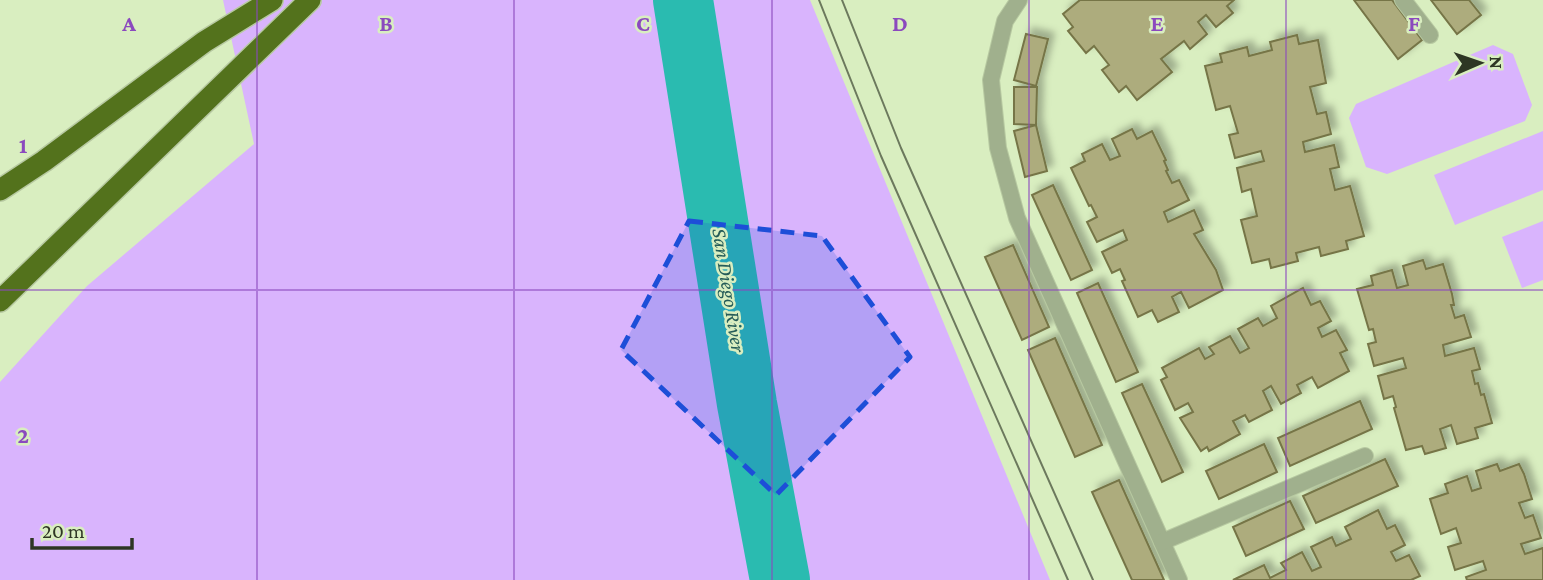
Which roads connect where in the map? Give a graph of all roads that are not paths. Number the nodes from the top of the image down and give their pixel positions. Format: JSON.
{"nodes":[{"id":1,"x":272,"y":0,"type":"edge"},
{"id":2,"x":310,"y":0,"type":"edge"},
{"id":3,"x":1019,"y":0,"type":"edge"},
{"id":4,"x":1403,"y":0,"type":"edge"},
{"id":5,"x":1430,"y":35,"type":"dead end"},
{"id":6,"x":0,"y":190,"type":"edge"},
{"id":7,"x":0,"y":302,"type":"edge"},
{"id":8,"x":1365,"y":456,"type":"dead end"},
{"id":9,"x":1162,"y":542,"type":"junction"},
{"id":10,"x":1179,"y":580,"type":"edge"}],
"edges":[{"from":1,"to":6,"type":"highway"},
{"from":2,"to":7,"type":"highway"},
{"from":3,"to":9,"type":"lane"},
{"from":4,"to":5,"type":"lane"},
{"from":8,"to":9,"type":"lane"},
{"from":9,"to":10,"type":"lane"}]}
